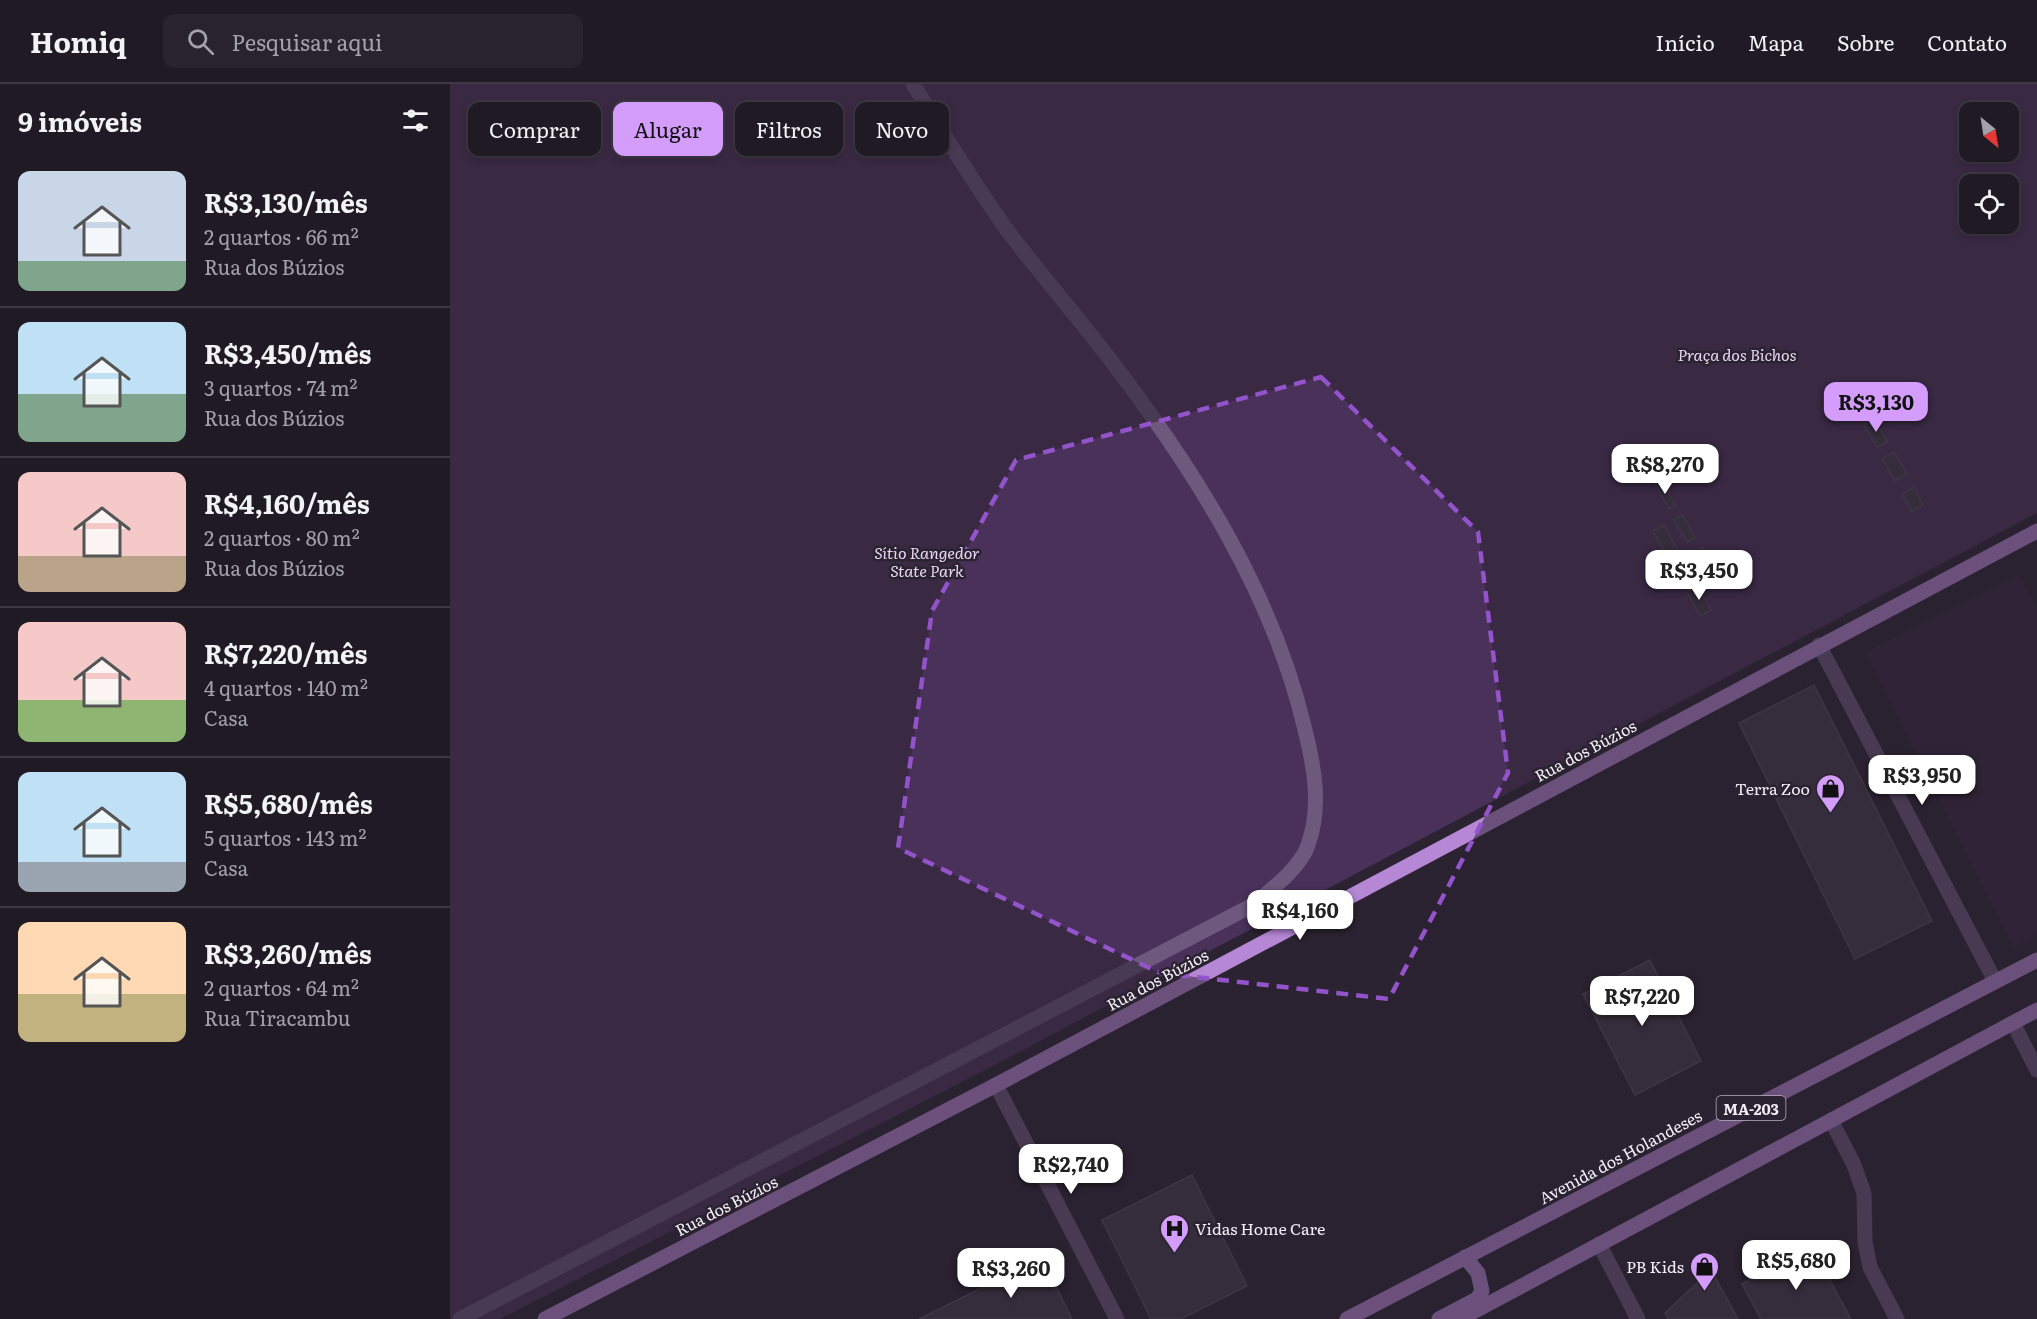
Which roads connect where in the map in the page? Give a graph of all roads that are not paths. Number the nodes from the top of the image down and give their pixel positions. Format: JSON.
{"nodes":[{"id":1,"x":913,"y":84,"type":"edge"},
{"id":2,"x":2037,"y":531,"type":"edge"},
{"id":3,"x":1820,"y":645,"type":"junction"},
{"id":4,"x":2037,"y":960,"type":"edge"},
{"id":5,"x":1995,"y":981,"type":"junction"},
{"id":6,"x":2037,"y":1010,"type":"edge"},
{"id":7,"x":2013,"y":1023,"type":"junction"},
{"id":8,"x":2037,"y":1070,"type":"edge"},
{"id":9,"x":996,"y":1085,"type":"junction"},
{"id":10,"x":1831,"y":1120,"type":"junction"},
{"id":11,"x":1599,"y":1244,"type":"junction"},
{"id":12,"x":1465,"y":1257,"type":"junction"},
{"id":13,"x":460,"y":1319,"type":"edge"},
{"id":14,"x":545,"y":1319,"type":"edge"},
{"id":15,"x":1117,"y":1319,"type":"edge"},
{"id":16,"x":1347,"y":1319,"type":"edge"},
{"id":17,"x":1439,"y":1319,"type":"edge"},
{"id":18,"x":1460,"y":1319,"type":"edge"},
{"id":19,"x":1638,"y":1319,"type":"edge"},
{"id":20,"x":1897,"y":1319,"type":"edge"}],
"edges":[{"from":1,"to":13,"type":"street"},
{"from":2,"to":3,"type":"main road","name":"Rua dos Búzios"},
{"from":3,"to":5,"type":"street"},
{"from":3,"to":9,"type":"main road","name":"Rua dos Búzios"},
{"from":4,"to":5,"type":"main road","name":"Avenida dos Holandeses","number":"MA-203"},
{"from":5,"to":12,"type":"main road","name":"Avenida dos Holandeses","number":"MA-203"},
{"from":6,"to":7,"type":"main road","number":"MA-203"},
{"from":7,"to":8,"type":"street"},
{"from":7,"to":10,"type":"main road","number":"MA-203"},
{"from":9,"to":14,"type":"main road","name":"Rua dos Búzios"},
{"from":9,"to":15,"type":"street"},
{"from":10,"to":11,"type":"main road","number":"MA-203"},
{"from":10,"to":20,"type":"street"},
{"from":11,"to":18,"type":"main road","number":"MA-203"},
{"from":11,"to":19,"type":"street"},
{"from":12,"to":16,"type":"main road","name":"Avenida dos Holandeses","number":"MA-203"},
{"from":12,"to":17,"type":"main road"}]}
